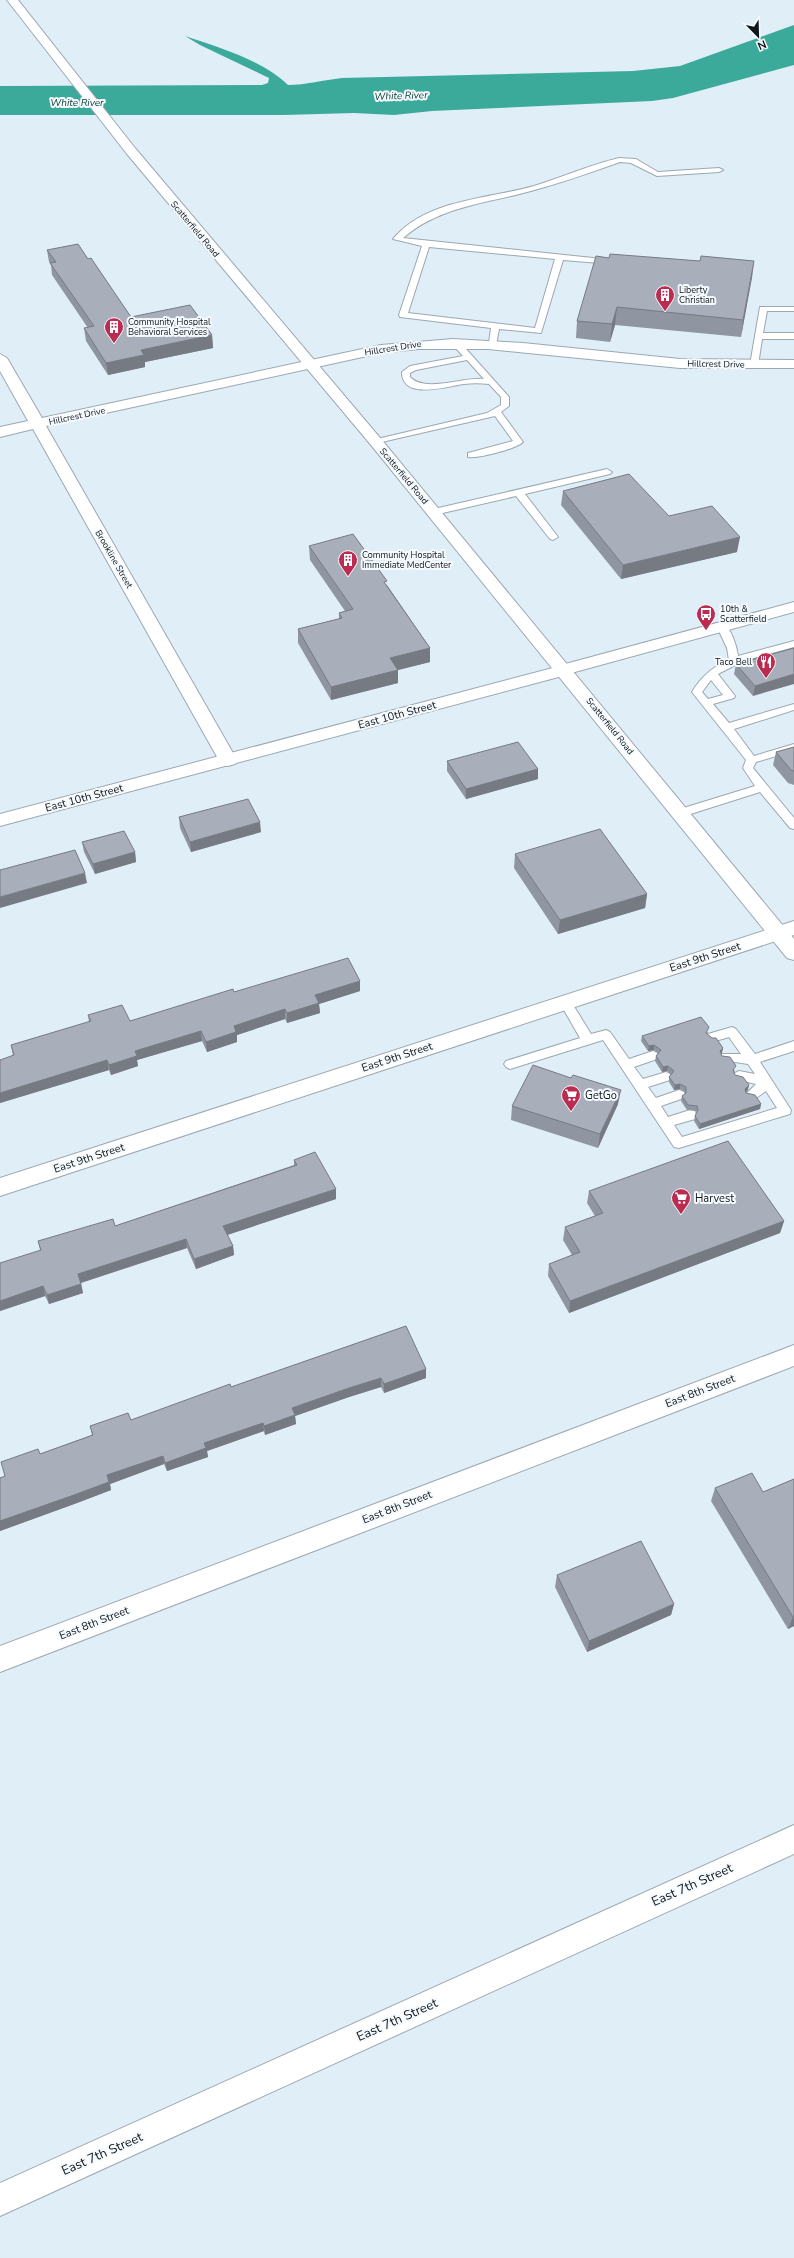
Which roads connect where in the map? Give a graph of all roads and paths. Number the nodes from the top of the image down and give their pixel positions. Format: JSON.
{"nodes":[{"id":1,"x":12,"y":0,"type":"edge"},
{"id":2,"x":719,"y":170,"type":"dead end"},
{"id":3,"x":426,"y":244,"type":"junction"},
{"id":4,"x":560,"y":257,"type":"junction"},
{"id":5,"x":623,"y":263,"type":"edge"},
{"id":6,"x":794,"y":309,"type":"edge"},
{"id":7,"x":495,"y":326,"type":"junction"},
{"id":8,"x":759,"y":336,"type":"junction"},
{"id":9,"x":794,"y":336,"type":"edge"},
{"id":10,"x":455,"y":342,"type":"junction"},
{"id":11,"x":493,"y":343,"type":"junction"},
{"id":12,"x":468,"y":357,"type":"junction"},
{"id":13,"x":0,"y":358,"type":"edge"},
{"id":14,"x":310,"y":364,"type":"junction"},
{"id":15,"x":794,"y":364,"type":"edge"},
{"id":16,"x":754,"y":365,"type":"junction"},
{"id":17,"x":490,"y":382,"type":"junction"},
{"id":18,"x":497,"y":413,"type":"junction"},
{"id":19,"x":38,"y":424,"type":"junction"},
{"id":20,"x":0,"y":432,"type":"edge"},
{"id":21,"x":376,"y":442,"type":"junction"},
{"id":22,"x":471,"y":454,"type":"dead end"},
{"id":23,"x":607,"y":472,"type":"dead end"},
{"id":24,"x":519,"y":493,"type":"junction"},
{"id":25,"x":434,"y":512,"type":"junction"},
{"id":26,"x":553,"y":537,"type":"dead end"},
{"id":27,"x":794,"y":607,"type":"edge"},
{"id":28,"x":722,"y":626,"type":"junction"},
{"id":29,"x":794,"y":644,"type":"edge"},
{"id":30,"x":734,"y":660,"type":"junction"},
{"id":31,"x":564,"y":670,"type":"junction"},
{"id":32,"x":712,"y":674,"type":"junction"},
{"id":33,"x":706,"y":703,"type":"junction"},
{"id":34,"x":794,"y":707,"type":"edge"},
{"id":35,"x":727,"y":727,"type":"junction"},
{"id":36,"x":794,"y":748,"type":"edge"},
{"id":37,"x":228,"y":760,"type":"junction"},
{"id":38,"x":752,"y":760,"type":"junction"},
{"id":39,"x":762,"y":788,"type":"junction"},
{"id":40,"x":681,"y":813,"type":"junction"},
{"id":41,"x":0,"y":820,"type":"edge"},
{"id":42,"x":794,"y":825,"type":"edge"},
{"id":43,"x":786,"y":931,"type":"edge"},
{"id":44,"x":794,"y":953,"type":"edge"},
{"id":45,"x":566,"y":1003,"type":"junction"},
{"id":46,"x":712,"y":1037,"type":"edge"},
{"id":47,"x":588,"y":1040,"type":"junction"},
{"id":48,"x":794,"y":1046,"type":"edge"},
{"id":49,"x":653,"y":1056,"type":"dead end"},
{"id":50,"x":726,"y":1057,"type":"edge"},
{"id":51,"x":752,"y":1060,"type":"junction"},
{"id":52,"x":510,"y":1064,"type":"dead end"},
{"id":53,"x":626,"y":1065,"type":"junction"},
{"id":54,"x":739,"y":1076,"type":"edge"},
{"id":55,"x":666,"y":1077,"type":"dead end"},
{"id":56,"x":768,"y":1082,"type":"junction"},
{"id":57,"x":640,"y":1085,"type":"junction"},
{"id":58,"x":679,"y":1095,"type":"dead end"},
{"id":59,"x":751,"y":1095,"type":"edge"},
{"id":60,"x":653,"y":1104,"type":"junction"},
{"id":61,"x":690,"y":1115,"type":"dead end"},
{"id":62,"x":665,"y":1123,"type":"junction"},
{"id":63,"x":0,"y":1186,"type":"edge"},
{"id":64,"x":794,"y":1355,"type":"edge"},
{"id":65,"x":0,"y":1659,"type":"edge"},
{"id":66,"x":794,"y":1839,"type":"edge"},
{"id":67,"x":0,"y":2200,"type":"edge"}],
"edges":[{"from":1,"to":14,"type":"street","name":"Scatterfield Road"},
{"from":2,"to":3,"type":"lane"},
{"from":3,"to":4,"type":"lane"},
{"from":3,"to":7,"type":"lane"},
{"from":4,"to":5,"type":"lane"},
{"from":4,"to":7,"type":"lane"},
{"from":6,"to":8,"type":"lane"},
{"from":7,"to":11,"type":"lane"},
{"from":8,"to":9,"type":"lane"},
{"from":8,"to":16,"type":"lane"},
{"from":10,"to":11,"type":"street","name":"Hillcrest Drive"},
{"from":10,"to":12,"type":"lane"},
{"from":10,"to":14,"type":"street","name":"Hillcrest Drive"},
{"from":11,"to":16,"type":"street","name":"Hillcrest Drive"},
{"from":12,"to":17,"type":"lane"},
{"from":12,"to":17,"type":"lane"},
{"from":13,"to":19,"type":"street","name":"Brookline Street"},
{"from":14,"to":19,"type":"street","name":"Hillcrest Drive"},
{"from":14,"to":21,"type":"street","name":"Scatterfield Road"},
{"from":15,"to":16,"type":"street","name":"Hillcrest Drive"},
{"from":17,"to":18,"type":"lane"},
{"from":18,"to":21,"type":"lane"},
{"from":18,"to":22,"type":"lane"},
{"from":19,"to":20,"type":"street","name":"Hillcrest Drive"},
{"from":19,"to":37,"type":"street","name":"Brookline Street"},
{"from":21,"to":25,"type":"street","name":"Scatterfield Road"},
{"from":23,"to":24,"type":"lane"},
{"from":24,"to":25,"type":"lane"},
{"from":24,"to":26,"type":"lane"},
{"from":25,"to":31,"type":"street","name":"Scatterfield Road"},
{"from":27,"to":28,"type":"street","name":"East 10th Street"},
{"from":28,"to":30,"type":"lane"},
{"from":28,"to":31,"type":"street","name":"East 10th Street"},
{"from":29,"to":30,"type":"lane"},
{"from":30,"to":32,"type":"lane"},
{"from":31,"to":37,"type":"street","name":"East 10th Street"},
{"from":31,"to":40,"type":"street","name":"Scatterfield Road"},
{"from":32,"to":33,"type":"lane"},
{"from":32,"to":33,"type":"lane"},
{"from":33,"to":35,"type":"lane"},
{"from":34,"to":35,"type":"lane"},
{"from":35,"to":38,"type":"lane"},
{"from":36,"to":38,"type":"lane"},
{"from":37,"to":41,"type":"street","name":"East 10th Street"},
{"from":38,"to":39,"type":"lane"},
{"from":39,"to":40,"type":"lane"},
{"from":39,"to":42,"type":"lane"},
{"from":40,"to":43,"type":"street","name":"Scatterfield Road"},
{"from":43,"to":44,"type":"street","name":"Scatterfield Road"},
{"from":43,"to":45,"type":"street","name":"East 9th Street"},
{"from":45,"to":47,"type":"lane"},
{"from":45,"to":63,"type":"street","name":"East 9th Street"},
{"from":46,"to":51,"type":"lane"},
{"from":47,"to":52,"type":"lane"},
{"from":47,"to":53,"type":"lane"},
{"from":48,"to":51,"type":"lane"},
{"from":49,"to":53,"type":"lane"},
{"from":50,"to":51,"type":"lane"},
{"from":51,"to":56,"type":"lane"},
{"from":53,"to":57,"type":"lane"},
{"from":54,"to":56,"type":"lane"},
{"from":55,"to":57,"type":"lane"},
{"from":56,"to":59,"type":"lane"},
{"from":56,"to":62,"type":"lane"},
{"from":57,"to":60,"type":"lane"},
{"from":58,"to":60,"type":"lane"},
{"from":60,"to":62,"type":"lane"},
{"from":61,"to":62,"type":"lane"},
{"from":64,"to":65,"type":"street","name":"East 8th Street"},
{"from":66,"to":67,"type":"street","name":"East 7th Street"}]}
